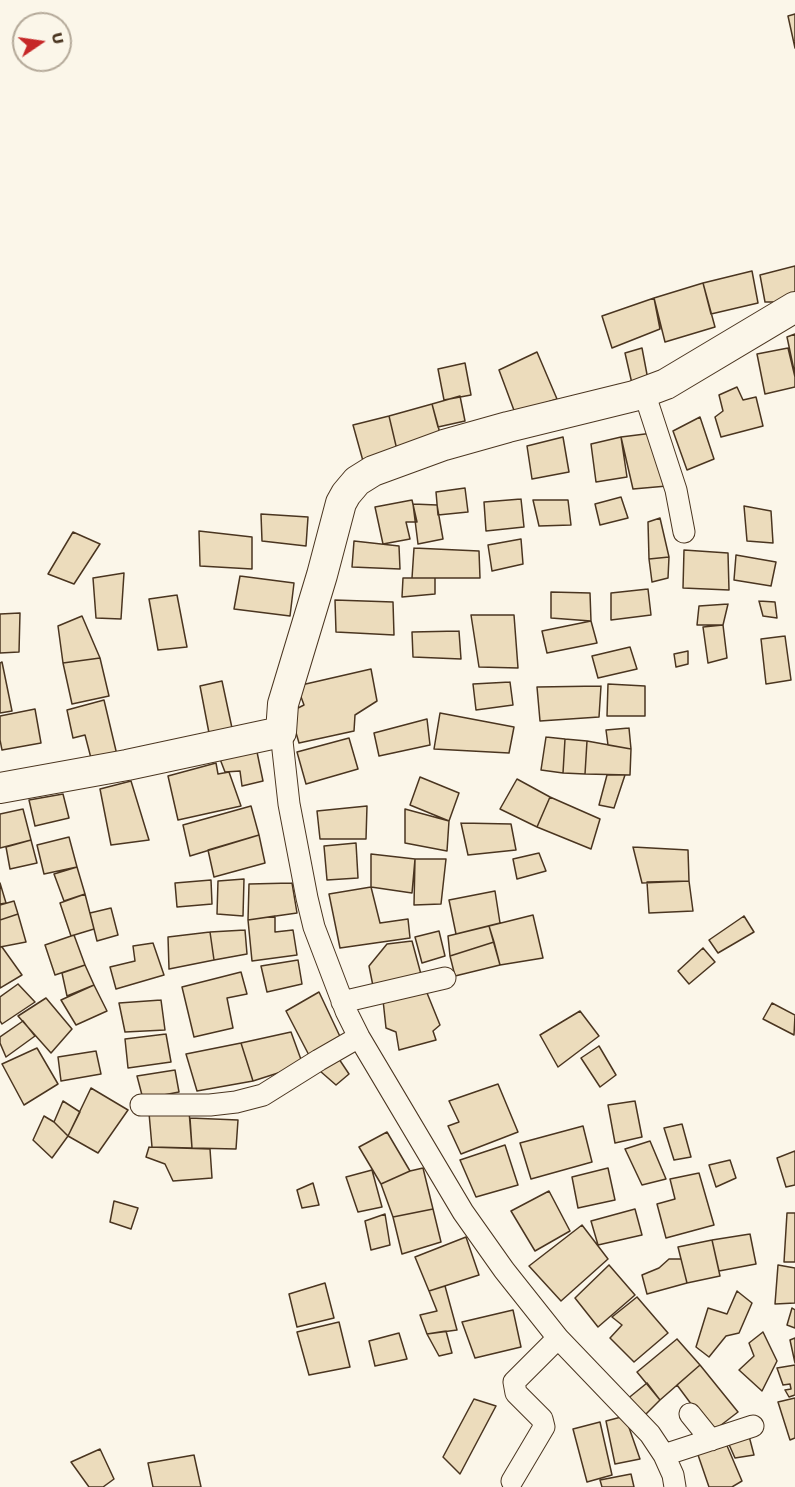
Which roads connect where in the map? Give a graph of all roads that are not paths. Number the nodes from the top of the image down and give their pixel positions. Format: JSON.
{"nodes":[{"id":1,"x":795,"y":307,"type":"edge"},
{"id":2,"x":644,"y":392,"type":"junction"},
{"id":3,"x":684,"y":532,"type":"dead end"},
{"id":4,"x":281,"y":732,"type":"junction"},
{"id":5,"x":0,"y":788,"type":"edge"},
{"id":6,"x":445,"y":978,"type":"dead end"},
{"id":7,"x":342,"y":1002,"type":"junction"},
{"id":8,"x":359,"y":1038,"type":"junction"},
{"id":9,"x":141,"y":1106,"type":"dead end"},
{"id":10,"x":558,"y":1338,"type":"junction"},
{"id":11,"x":690,"y":1413,"type":"dead end"},
{"id":12,"x":753,"y":1426,"type":"dead end"},
{"id":13,"x":711,"y":1440,"type":"junction"},
{"id":14,"x":664,"y":1455,"type":"junction"},
{"id":15,"x":512,"y":1481,"type":"dead end"},
{"id":16,"x":675,"y":1487,"type":"edge"}],
"edges":[{"from":1,"to":2,"type":"street"},
{"from":2,"to":3,"type":"street"},
{"from":2,"to":4,"type":"street"},
{"from":4,"to":5,"type":"street"},
{"from":4,"to":7,"type":"street"},
{"from":6,"to":7,"type":"street"},
{"from":7,"to":8,"type":"street"},
{"from":8,"to":9,"type":"street"},
{"from":8,"to":10,"type":"street"},
{"from":10,"to":14,"type":"street"},
{"from":10,"to":15,"type":"street"},
{"from":11,"to":13,"type":"street"},
{"from":12,"to":13,"type":"street"},
{"from":13,"to":14,"type":"street"},
{"from":14,"to":16,"type":"street"}]}
